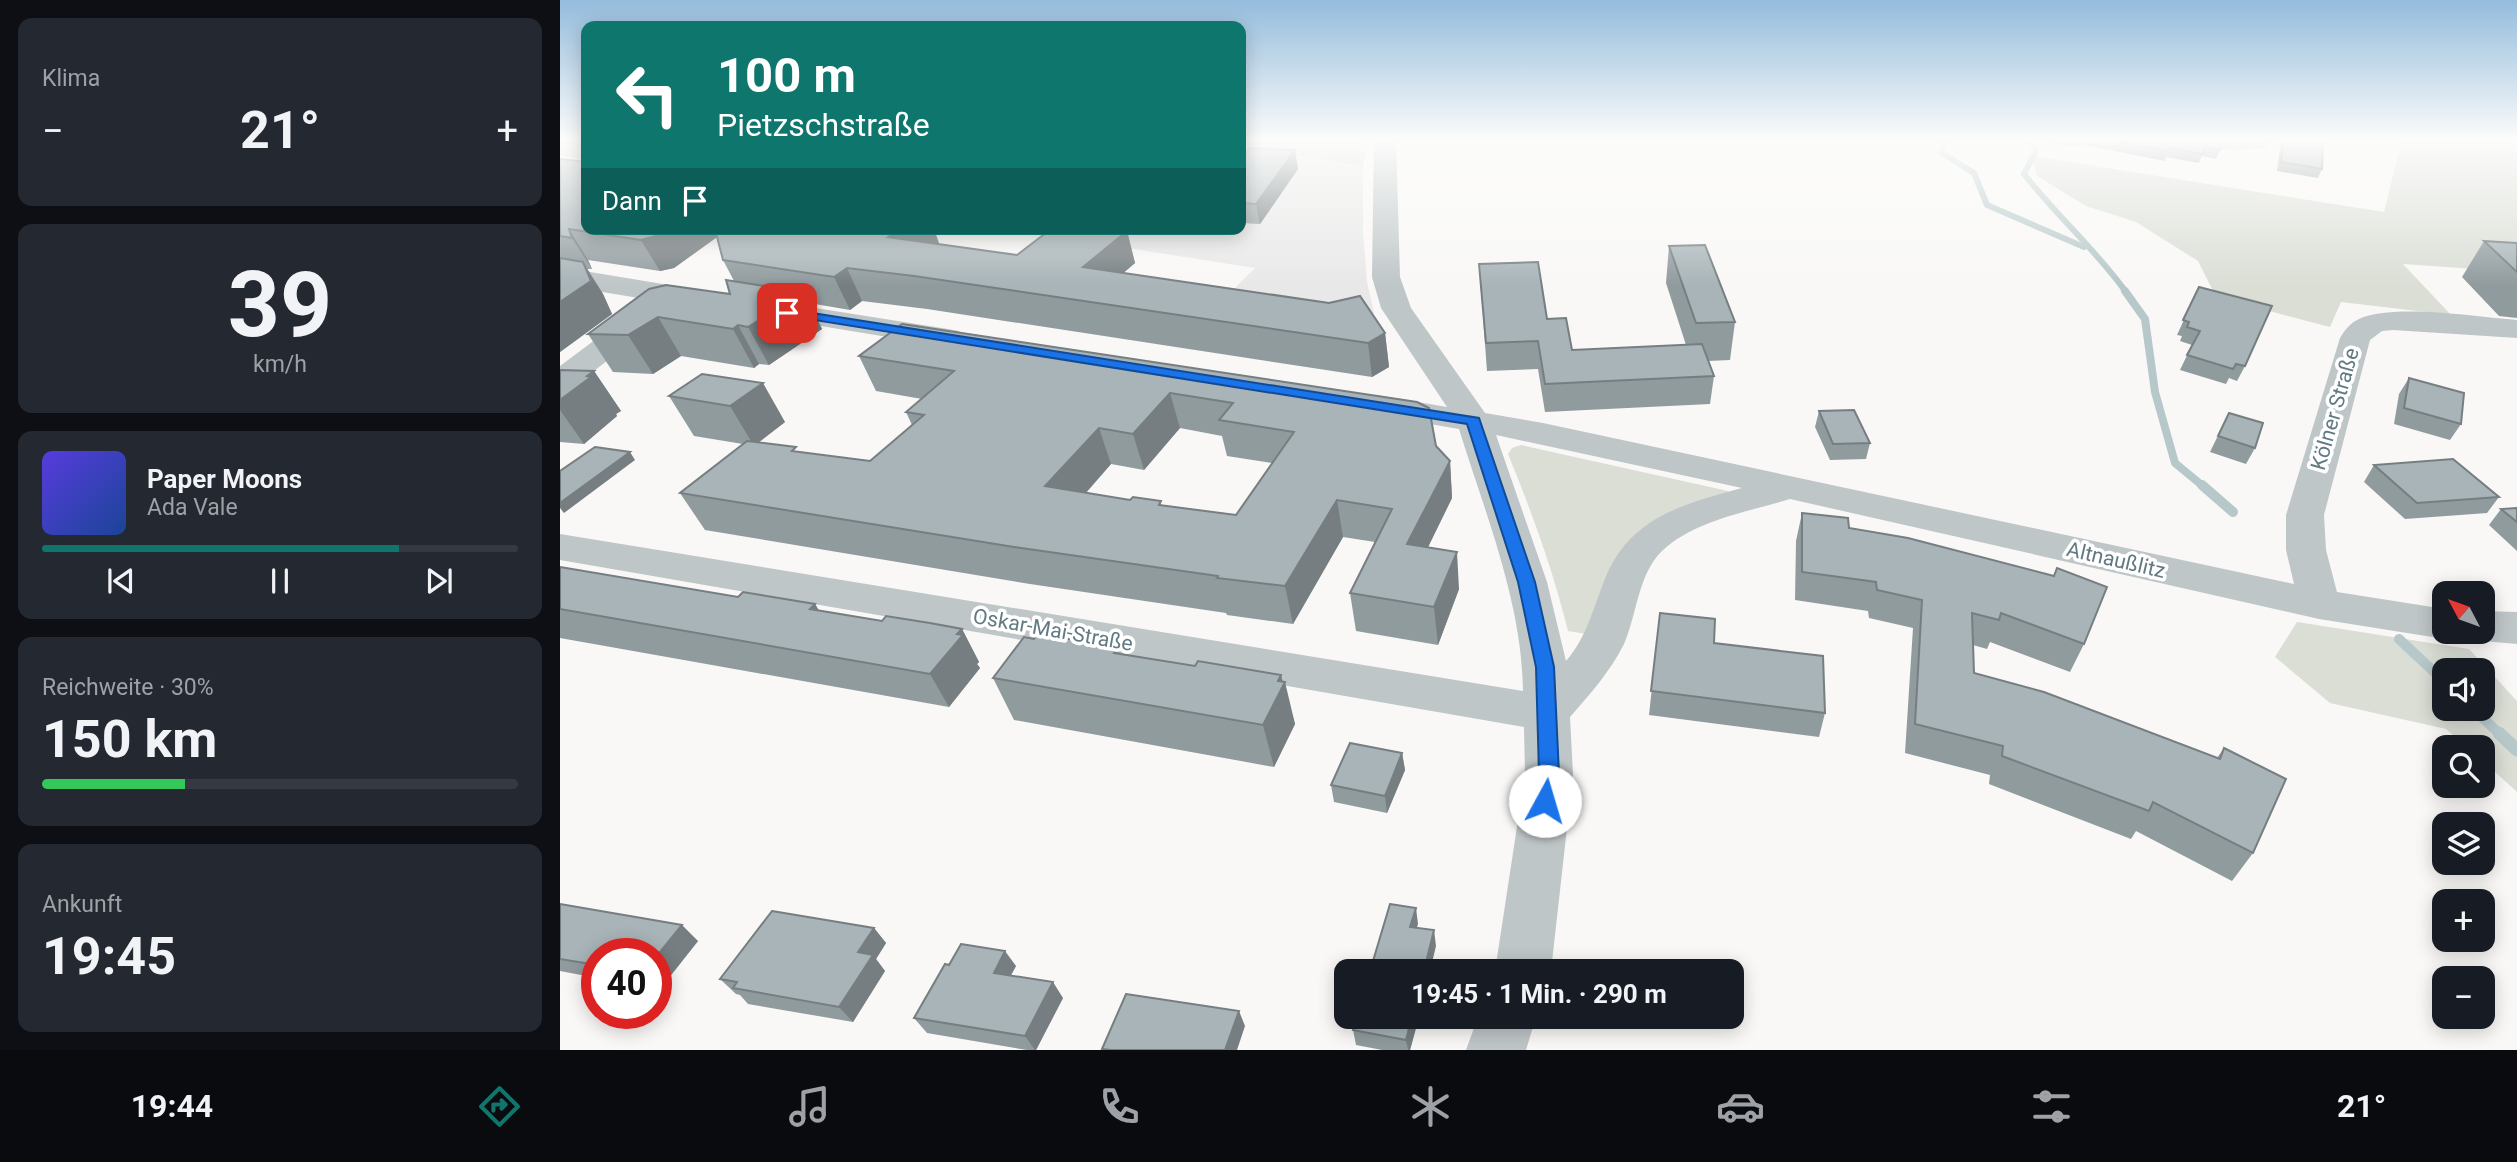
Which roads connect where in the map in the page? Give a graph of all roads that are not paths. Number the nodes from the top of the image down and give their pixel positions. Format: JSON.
{"nodes":[{"id":1,"x":1385,"y":188,"type":"edge"},
{"id":2,"x":560,"y":276,"type":"edge"},
{"id":3,"x":674,"y":295,"type":"junction"},
{"id":4,"x":2517,"y":329,"type":"edge"},
{"id":5,"x":982,"y":343,"type":"edge"},
{"id":6,"x":560,"y":381,"type":"edge"},
{"id":7,"x":1349,"y":401,"type":"edge"},
{"id":8,"x":1474,"y":421,"type":"junction"},
{"id":9,"x":1788,"y":488,"type":"junction"},
{"id":10,"x":560,"y":547,"type":"edge"},
{"id":11,"x":2319,"y":604,"type":"junction"},
{"id":12,"x":2432,"y":622,"type":"edge"},
{"id":13,"x":2496,"y":627,"type":"edge"},
{"id":14,"x":2517,"y":628,"type":"edge"},
{"id":15,"x":1546,"y":713,"type":"junction"},
{"id":16,"x":1525,"y":959,"type":"edge"},
{"id":17,"x":1503,"y":1029,"type":"edge"},
{"id":18,"x":1496,"y":1050,"type":"edge"}],
"edges":[{"from":1,"to":8,"type":"street"},
{"from":2,"to":3,"type":"street"},
{"from":3,"to":5,"type":"street"},
{"from":3,"to":6,"type":"street"},
{"from":4,"to":11,"type":"street","name":"Kölner Straße"},
{"from":7,"to":8,"type":"street","name":"Altnaußlitz"},
{"from":8,"to":9,"type":"street","name":"Altnaußlitz"},
{"from":8,"to":15,"type":"street"},
{"from":9,"to":11,"type":"street","name":"Altnaußlitz"},
{"from":9,"to":15,"type":"street","name":"Altnaußlitz"},
{"from":10,"to":15,"type":"street","name":"Oskar-Mai-Straße"},
{"from":11,"to":12,"type":"street","name":"Altnaußlitz"},
{"from":13,"to":14,"type":"street"},
{"from":15,"to":16,"type":"street"},
{"from":17,"to":18,"type":"street"}]}
